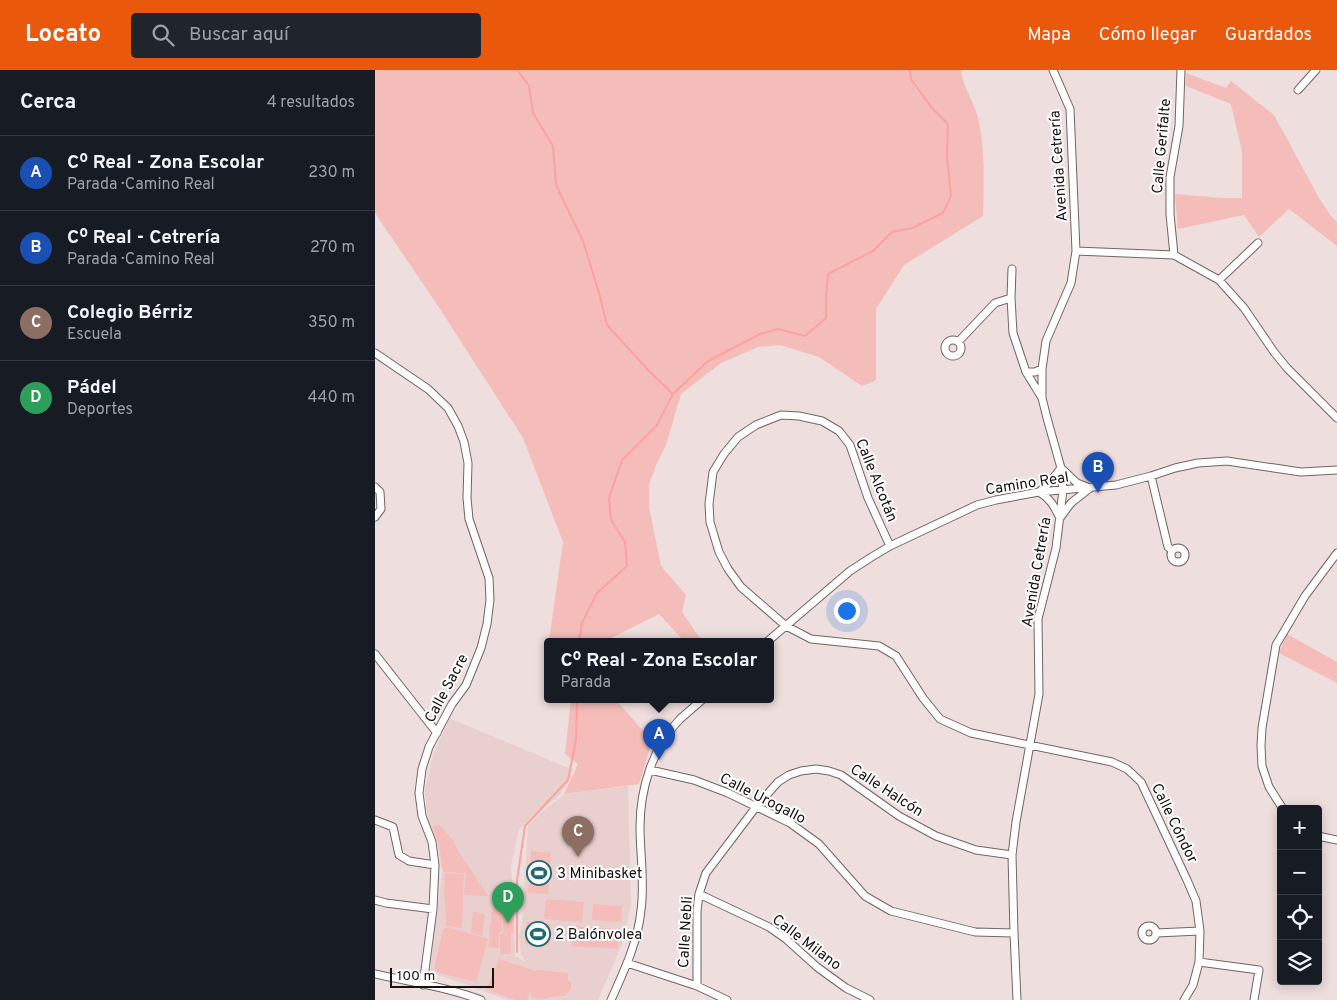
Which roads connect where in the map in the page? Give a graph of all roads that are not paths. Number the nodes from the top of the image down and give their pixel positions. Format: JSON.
{"nodes":[{"id":1,"x":1053,"y":70,"type":"edge"},
{"id":2,"x":1181,"y":70,"type":"edge"},
{"id":3,"x":1316,"y":70,"type":"edge"},
{"id":4,"x":1299,"y":90,"type":"dead end"},
{"id":5,"x":1258,"y":243,"type":"dead end"},
{"id":6,"x":1077,"y":251,"type":"junction"},
{"id":7,"x":1174,"y":255,"type":"junction"},
{"id":8,"x":1011,"y":269,"type":"dead end"},
{"id":9,"x":1219,"y":280,"type":"junction"},
{"id":10,"x":1011,"y":298,"type":"junction"},
{"id":11,"x":958,"y":342,"type":"dead end"},
{"id":12,"x":375,"y":354,"type":"edge"},
{"id":13,"x":1042,"y":369,"type":"junction"},
{"id":14,"x":1026,"y":372,"type":"junction"},
{"id":15,"x":1042,"y":398,"type":"junction"},
{"id":16,"x":1337,"y":418,"type":"edge"},
{"id":17,"x":1061,"y":468,"type":"junction"},
{"id":18,"x":1337,"y":470,"type":"edge"},
{"id":19,"x":1151,"y":476,"type":"junction"},
{"id":20,"x":375,"y":487,"type":"edge"},
{"id":21,"x":1090,"y":488,"type":"junction"},
{"id":22,"x":1063,"y":490,"type":"junction"},
{"id":23,"x":1039,"y":492,"type":"junction"},
{"id":24,"x":375,"y":517,"type":"edge"},
{"id":25,"x":1060,"y":518,"type":"junction"},
{"id":26,"x":890,"y":546,"type":"junction"},
{"id":27,"x":1172,"y":550,"type":"dead end"},
{"id":28,"x":1337,"y":553,"type":"edge"},
{"id":29,"x":786,"y":626,"type":"junction"},
{"id":30,"x":772,"y":638,"type":"edge"},
{"id":31,"x":375,"y":654,"type":"edge"},
{"id":32,"x":698,"y":703,"type":"edge"},
{"id":33,"x":437,"y":733,"type":"junction"},
{"id":34,"x":1031,"y":746,"type":"junction"},
{"id":35,"x":649,"y":770,"type":"junction"},
{"id":36,"x":1280,"y":805,"type":"edge"},
{"id":37,"x":755,"y":806,"type":"junction"},
{"id":38,"x":375,"y":820,"type":"edge"},
{"id":39,"x":1322,"y":837,"type":"edge"},
{"id":40,"x":1337,"y":840,"type":"edge"},
{"id":41,"x":1013,"y":855,"type":"junction"},
{"id":42,"x":435,"y":865,"type":"junction"},
{"id":43,"x":699,"y":894,"type":"junction"},
{"id":44,"x":375,"y":900,"type":"edge"},
{"id":45,"x":433,"y":909,"type":"junction"},
{"id":46,"x":1200,"y":931,"type":"junction"},
{"id":47,"x":1014,"y":933,"type":"junction"},
{"id":48,"x":1156,"y":933,"type":"dead end"},
{"id":49,"x":627,"y":962,"type":"junction"},
{"id":50,"x":1199,"y":962,"type":"junction"},
{"id":51,"x":375,"y":974,"type":"edge"},
{"id":52,"x":423,"y":985,"type":"junction"},
{"id":53,"x":697,"y":986,"type":"junction"},
{"id":54,"x":481,"y":1000,"type":"edge"},
{"id":55,"x":611,"y":1000,"type":"edge"},
{"id":56,"x":727,"y":1000,"type":"edge"},
{"id":57,"x":870,"y":1000,"type":"edge"},
{"id":58,"x":1017,"y":1000,"type":"edge"},
{"id":59,"x":1184,"y":1000,"type":"edge"},
{"id":60,"x":1254,"y":1000,"type":"edge"}],
"edges":[{"from":1,"to":6,"type":"street","name":"Avenida Cetrería"},
{"from":2,"to":7,"type":"street","name":"Calle Gerifalte"},
{"from":3,"to":4,"type":"street"},
{"from":5,"to":9,"type":"street"},
{"from":6,"to":7,"type":"street"},
{"from":6,"to":13,"type":"street","name":"Avenida Cetrería"},
{"from":7,"to":9,"type":"street"},
{"from":8,"to":10,"type":"street"},
{"from":9,"to":16,"type":"street"},
{"from":10,"to":11,"type":"street"},
{"from":10,"to":14,"type":"street"},
{"from":12,"to":33,"type":"street","name":"Calle Sacre"},
{"from":13,"to":14,"type":"street"},
{"from":13,"to":15,"type":"street","name":"Avenida Cetrería"},
{"from":14,"to":15,"type":"street"},
{"from":15,"to":17,"type":"street","name":"Avenida Cetrería"},
{"from":17,"to":21,"type":"street"},
{"from":17,"to":22,"type":"street","name":"Avenida Cetrería"},
{"from":17,"to":23,"type":"street"},
{"from":18,"to":19,"type":"street","name":"Camino Real"},
{"from":19,"to":21,"type":"street","name":"Camino Real"},
{"from":19,"to":27,"type":"street"},
{"from":20,"to":24,"type":"street"},
{"from":21,"to":22,"type":"street","name":"Camino Real"},
{"from":21,"to":25,"type":"street"},
{"from":22,"to":23,"type":"street","name":"Camino Real"},
{"from":22,"to":25,"type":"street","name":"Avenida Cetrería"},
{"from":23,"to":25,"type":"street"},
{"from":23,"to":26,"type":"street","name":"Camino Real"},
{"from":25,"to":34,"type":"street","name":"Avenida Cetrería"},
{"from":26,"to":29,"type":"street","name":"Camino Real"},
{"from":26,"to":29,"type":"street","name":"Calle Alcotán"},
{"from":28,"to":36,"type":"street"},
{"from":29,"to":30,"type":"street","name":"Camino Real"},
{"from":29,"to":34,"type":"street","name":"Calle Alcotán"},
{"from":31,"to":33,"type":"street"},
{"from":32,"to":35,"type":"street"},
{"from":33,"to":42,"type":"street","name":"Calle Sacre"},
{"from":34,"to":41,"type":"street","name":"Avenida Cetrería"},
{"from":34,"to":46,"type":"street","name":"Calle Cóndor"},
{"from":35,"to":37,"type":"street","name":"Calle Urogallo"},
{"from":35,"to":49,"type":"street"},
{"from":37,"to":41,"type":"street","name":"Calle Halcón"},
{"from":37,"to":43,"type":"street","name":"Calle Nebli"},
{"from":37,"to":47,"type":"street","name":"Calle Urogallo"},
{"from":38,"to":42,"type":"street"},
{"from":39,"to":40,"type":"street"},
{"from":41,"to":47,"type":"street","name":"Avenida Cetrería"},
{"from":42,"to":45,"type":"street","name":"Calle Sacre"},
{"from":43,"to":53,"type":"street","name":"Calle Nebli"},
{"from":43,"to":57,"type":"street","name":"Calle Milano"},
{"from":44,"to":45,"type":"street"},
{"from":45,"to":52,"type":"street","name":"Calle Sacre"},
{"from":46,"to":48,"type":"street"},
{"from":46,"to":50,"type":"street","name":"Calle Cóndor"},
{"from":47,"to":58,"type":"street","name":"Avenida Cetrería"},
{"from":49,"to":53,"type":"street"},
{"from":49,"to":55,"type":"street"},
{"from":50,"to":59,"type":"street","name":"Calle Cóndor"},
{"from":50,"to":60,"type":"street"},
{"from":51,"to":52,"type":"street"},
{"from":52,"to":54,"type":"street"},
{"from":53,"to":56,"type":"street"}]}
